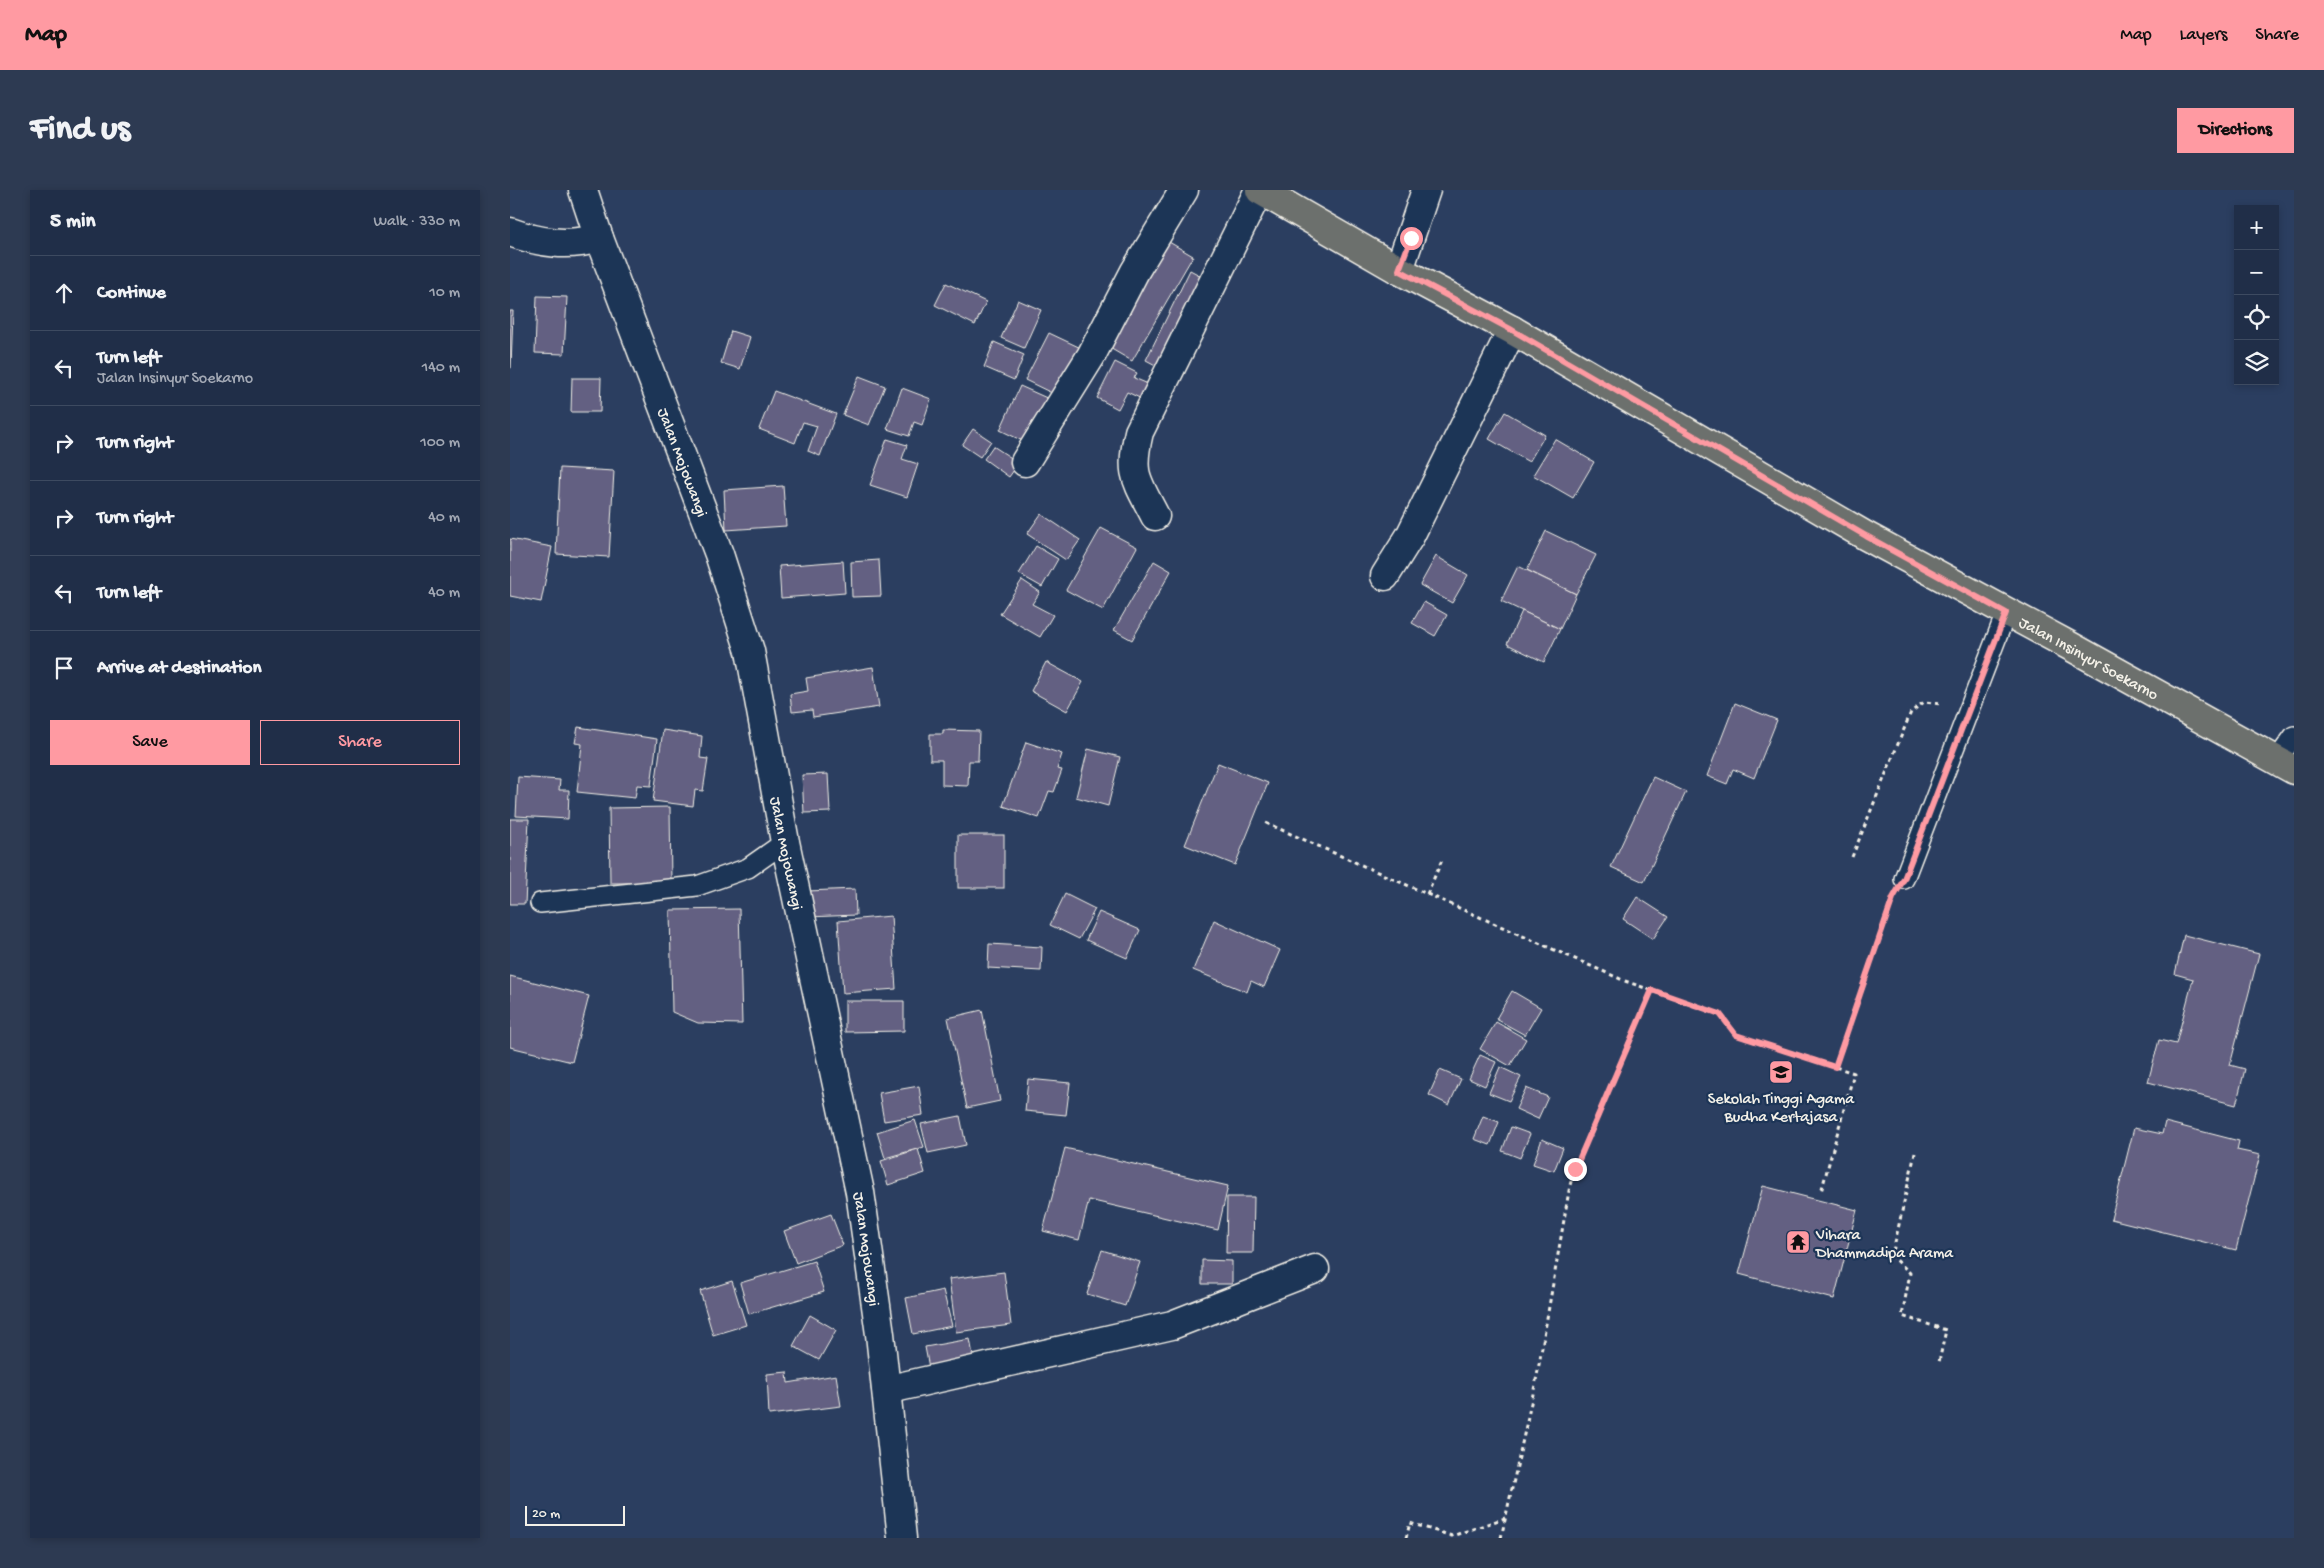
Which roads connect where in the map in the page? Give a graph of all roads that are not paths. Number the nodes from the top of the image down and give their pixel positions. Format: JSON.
{"nodes":[{"id":1,"x":583,"y":190,"type":"edge"},
{"id":2,"x":1184,"y":190,"type":"edge"},
{"id":3,"x":1259,"y":190,"type":"edge"},
{"id":4,"x":1426,"y":190,"type":"edge"},
{"id":5,"x":510,"y":232,"type":"edge"},
{"id":6,"x":599,"y":238,"type":"junction"},
{"id":7,"x":1399,"y":270,"type":"junction"},
{"id":8,"x":1512,"y":330,"type":"junction"},
{"id":9,"x":1025,"y":462,"type":"dead end"},
{"id":10,"x":1155,"y":516,"type":"dead end"},
{"id":11,"x":1385,"y":576,"type":"dead end"},
{"id":12,"x":2006,"y":613,"type":"junction"},
{"id":13,"x":2294,"y":736,"type":"edge"},
{"id":14,"x":2285,"y":765,"type":"edge"},
{"id":15,"x":785,"y":842,"type":"junction"},
{"id":16,"x":1904,"y":879,"type":"road end"},
{"id":17,"x":540,"y":903,"type":"dead end"},
{"id":18,"x":1315,"y":1270,"type":"dead end"},
{"id":19,"x":886,"y":1387,"type":"junction"},
{"id":20,"x":902,"y":1538,"type":"edge"}],
"edges":[{"from":1,"to":6,"type":"street","name":"Jalan Mojowangi"},
{"from":2,"to":9,"type":"street"},
{"from":3,"to":7,"type":"main road","name":"Jalan Insinyur Soekarno"},
{"from":3,"to":10,"type":"street"},
{"from":4,"to":7,"type":"street"},
{"from":5,"to":6,"type":"street"},
{"from":6,"to":15,"type":"street","name":"Jalan Mojowangi"},
{"from":7,"to":8,"type":"main road","name":"Jalan Insinyur Soekarno"},
{"from":8,"to":11,"type":"street"},
{"from":8,"to":12,"type":"main road","name":"Jalan Insinyur Soekarno"},
{"from":12,"to":14,"type":"main road","name":"Jalan Insinyur Soekarno"},
{"from":12,"to":16,"type":"lane"},
{"from":13,"to":14,"type":"lane"},
{"from":15,"to":17,"type":"lane"},
{"from":15,"to":19,"type":"street","name":"Jalan Mojowangi"},
{"from":18,"to":19,"type":"street"},
{"from":19,"to":20,"type":"street","name":"Jalan Mojowangi"}]}
